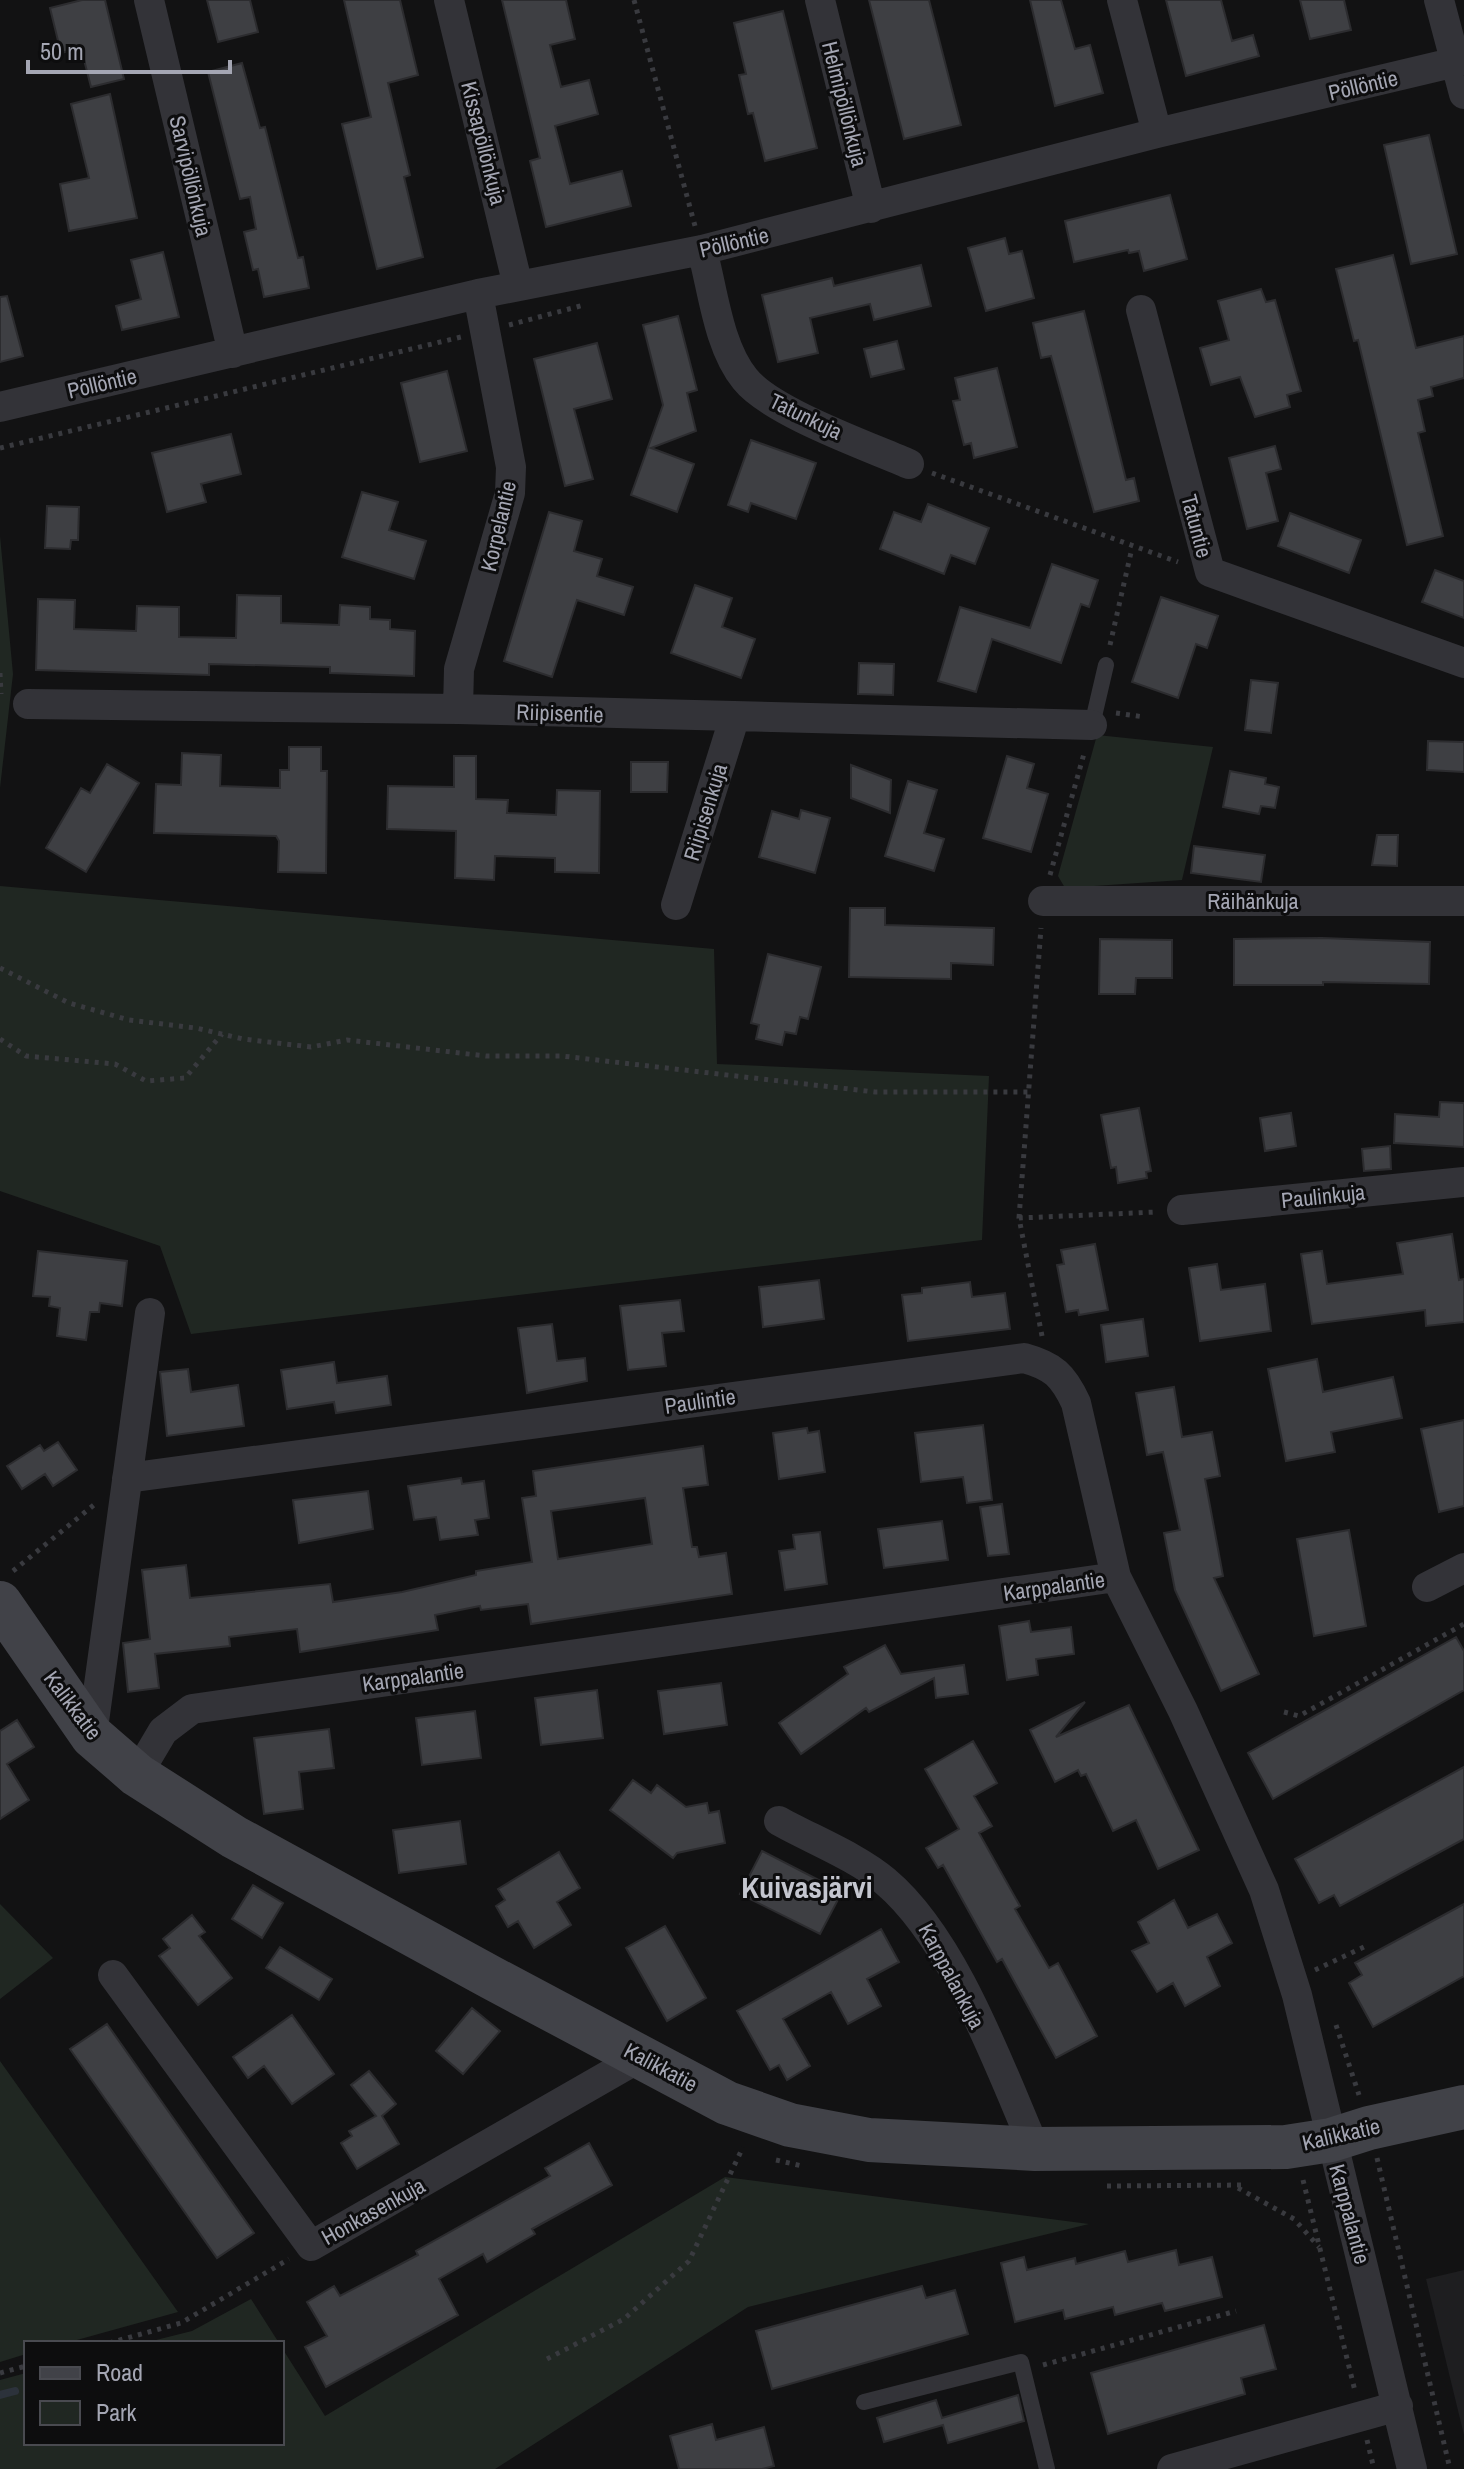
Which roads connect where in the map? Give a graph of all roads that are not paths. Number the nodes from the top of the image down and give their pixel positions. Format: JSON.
{"nodes":[{"id":1,"x":149,"y":0,"type":"edge"},
{"id":2,"x":449,"y":0,"type":"edge"},
{"id":3,"x":820,"y":0,"type":"edge"},
{"id":4,"x":1122,"y":0,"type":"edge"},
{"id":5,"x":1439,"y":0,"type":"edge"},
{"id":6,"x":1460,"y":62,"type":"edge"},
{"id":7,"x":1464,"y":94,"type":"edge"},
{"id":8,"x":1157,"y":133,"type":"junction"},
{"id":9,"x":871,"y":208,"type":"junction"},
{"id":10,"x":702,"y":250,"type":"junction"},
{"id":11,"x":518,"y":286,"type":"junction"},
{"id":12,"x":478,"y":294,"type":"junction"},
{"id":13,"x":1141,"y":310,"type":"dead end"},
{"id":14,"x":233,"y":353,"type":"junction"},
{"id":15,"x":0,"y":407,"type":"edge"},
{"id":16,"x":909,"y":464,"type":"road end"},
{"id":17,"x":1464,"y":663,"type":"edge"},
{"id":18,"x":1106,"y":665,"type":"road end"},
{"id":19,"x":28,"y":704,"type":"dead end"},
{"id":20,"x":458,"y":709,"type":"junction"},
{"id":21,"x":734,"y":719,"type":"junction"},
{"id":22,"x":1092,"y":725,"type":"joint"},
{"id":23,"x":1043,"y":901,"type":"road end"},
{"id":24,"x":1464,"y":901,"type":"edge"},
{"id":25,"x":676,"y":905,"type":"dead end"},
{"id":26,"x":1464,"y":1182,"type":"edge"},
{"id":27,"x":1182,"y":1210,"type":"road end"},
{"id":28,"x":150,"y":1313,"type":"dead end"},
{"id":29,"x":127,"y":1478,"type":"junction"},
{"id":30,"x":1464,"y":1568,"type":"edge"},
{"id":31,"x":1116,"y":1577,"type":"junction"},
{"id":32,"x":1427,"y":1587,"type":"dead end"},
{"id":33,"x":6,"y":1588,"type":"edge"},
{"id":34,"x":92,"y":1736,"type":"junction"},
{"id":35,"x":137,"y":1775,"type":"junction"},
{"id":36,"x":779,"y":1821,"type":"dead end"},
{"id":37,"x":113,"y":1975,"type":"dead end"},
{"id":38,"x":642,"y":2056,"type":"junction"},
{"id":39,"x":1464,"y":2107,"type":"edge"},
{"id":40,"x":1350,"y":2134,"type":"junction"},
{"id":41,"x":1035,"y":2149,"type":"junction"},
{"id":42,"x":864,"y":2402,"type":"dead end"},
{"id":43,"x":1398,"y":2406,"type":"junction"},
{"id":44,"x":1047,"y":2469,"type":"edge"},
{"id":45,"x":1172,"y":2469,"type":"edge"},
{"id":46,"x":1412,"y":2469,"type":"edge"}],
"edges":[{"from":1,"to":14,"type":"street","name":"Sarvipöllönkuja"},
{"from":2,"to":11,"type":"street","name":"Kissapöllönkuja"},
{"from":3,"to":9,"type":"street","name":"Helmipöllönkuja"},
{"from":4,"to":8,"type":"street"},
{"from":5,"to":6,"type":"street"},
{"from":6,"to":7,"type":"street"},
{"from":6,"to":8,"type":"street","name":"Pöllöntie"},
{"from":8,"to":9,"type":"street","name":"Pöllöntie"},
{"from":9,"to":10,"type":"street","name":"Pöllöntie"},
{"from":10,"to":11,"type":"street","name":"Pöllöntie"},
{"from":10,"to":16,"type":"street","name":"Tatunkuja"},
{"from":11,"to":12,"type":"street","name":"Pöllöntie"},
{"from":12,"to":14,"type":"street","name":"Pöllöntie"},
{"from":12,"to":20,"type":"street","name":"Korpelantie"},
{"from":13,"to":17,"type":"street","name":"Tatuntie"},
{"from":14,"to":15,"type":"street","name":"Pöllöntie"},
{"from":18,"to":22,"type":"lane"},
{"from":19,"to":20,"type":"street","name":"Riipisentie"},
{"from":20,"to":21,"type":"street","name":"Riipisentie"},
{"from":21,"to":22,"type":"street","name":"Riipisentie"},
{"from":21,"to":25,"type":"street","name":"Riipisenkuja"},
{"from":23,"to":24,"type":"street","name":"Räihänkuja"},
{"from":26,"to":27,"type":"street","name":"Paulinkuja"},
{"from":28,"to":29,"type":"street"},
{"from":29,"to":31,"type":"street","name":"Paulintie"},
{"from":29,"to":34,"type":"street"},
{"from":30,"to":32,"type":"street"},
{"from":31,"to":35,"type":"street","name":"Karppalantie"},
{"from":31,"to":40,"type":"street","name":"Karppalantie"},
{"from":33,"to":34,"type":"street","name":"Kalikkatie"},
{"from":34,"to":35,"type":"street","name":"Kalikkatie"},
{"from":35,"to":38,"type":"street","name":"Kalikkatie"},
{"from":36,"to":41,"type":"street","name":"Karppalankuja"},
{"from":37,"to":38,"type":"street","name":"Honkasenkuja"},
{"from":38,"to":41,"type":"street","name":"Kalikkatie"},
{"from":39,"to":40,"type":"street","name":"Kalikkatie"},
{"from":40,"to":41,"type":"street","name":"Kalikkatie"},
{"from":40,"to":43,"type":"street","name":"Karppalantie"},
{"from":42,"to":44,"type":"lane"},
{"from":43,"to":45,"type":"street"},
{"from":43,"to":46,"type":"street","name":"Karppalantie"}]}
